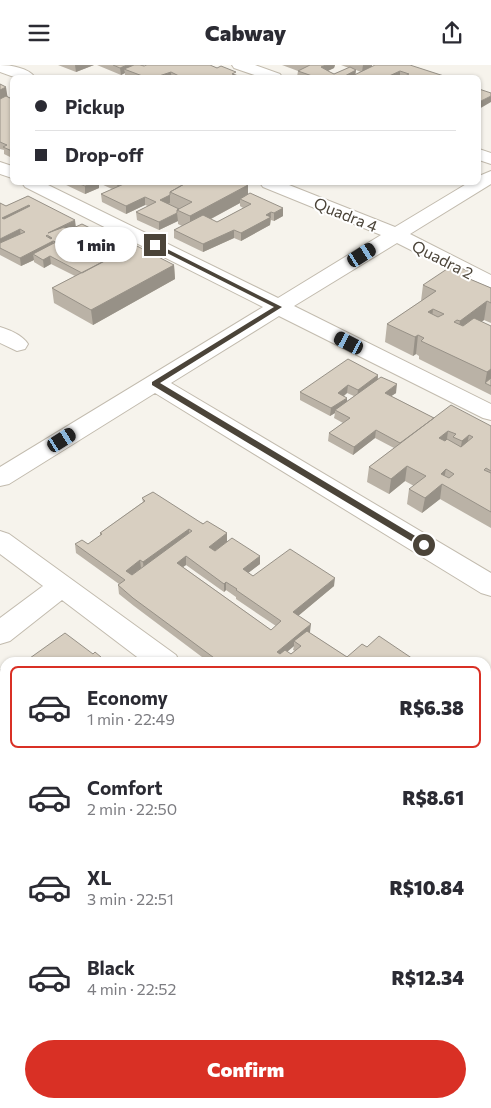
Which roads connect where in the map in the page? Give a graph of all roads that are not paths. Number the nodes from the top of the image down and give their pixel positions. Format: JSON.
{"nodes":[{"id":1,"x":240,"y":65,"type":"edge"},
{"id":2,"x":0,"y":66,"type":"edge"},
{"id":3,"x":22,"y":75,"type":"edge"},
{"id":4,"x":268,"y":75,"type":"edge"},
{"id":5,"x":36,"y":185,"type":"edge"},
{"id":6,"x":274,"y":185,"type":"edge"},
{"id":7,"x":476,"y":185,"type":"edge"},
{"id":8,"x":395,"y":234,"type":"junction"},
{"id":9,"x":491,"y":283,"type":"edge"},
{"id":10,"x":279,"y":307,"type":"junction"},
{"id":11,"x":155,"y":383,"type":"junction"},
{"id":12,"x":491,"y":413,"type":"edge"},
{"id":13,"x":0,"y":478,"type":"edge"},
{"id":14,"x":0,"y":540,"type":"edge"},
{"id":15,"x":62,"y":586,"type":"junction"},
{"id":16,"x":491,"y":586,"type":"edge"},
{"id":17,"x":0,"y":633,"type":"edge"},
{"id":18,"x":158,"y":657,"type":"edge"}],
"edges":[{"from":1,"to":4,"type":"street"},
{"from":2,"to":3,"type":"street"},
{"from":5,"to":10,"type":"street"},
{"from":6,"to":8,"type":"street","name":"Quadra 4"},
{"from":7,"to":8,"type":"street"},
{"from":8,"to":9,"type":"street","name":"Quadra 2"},
{"from":8,"to":10,"type":"street"},
{"from":10,"to":11,"type":"street"},
{"from":10,"to":12,"type":"street"},
{"from":11,"to":13,"type":"street"},
{"from":11,"to":16,"type":"street"},
{"from":14,"to":15,"type":"street"},
{"from":15,"to":17,"type":"street"},
{"from":15,"to":18,"type":"street"}]}
